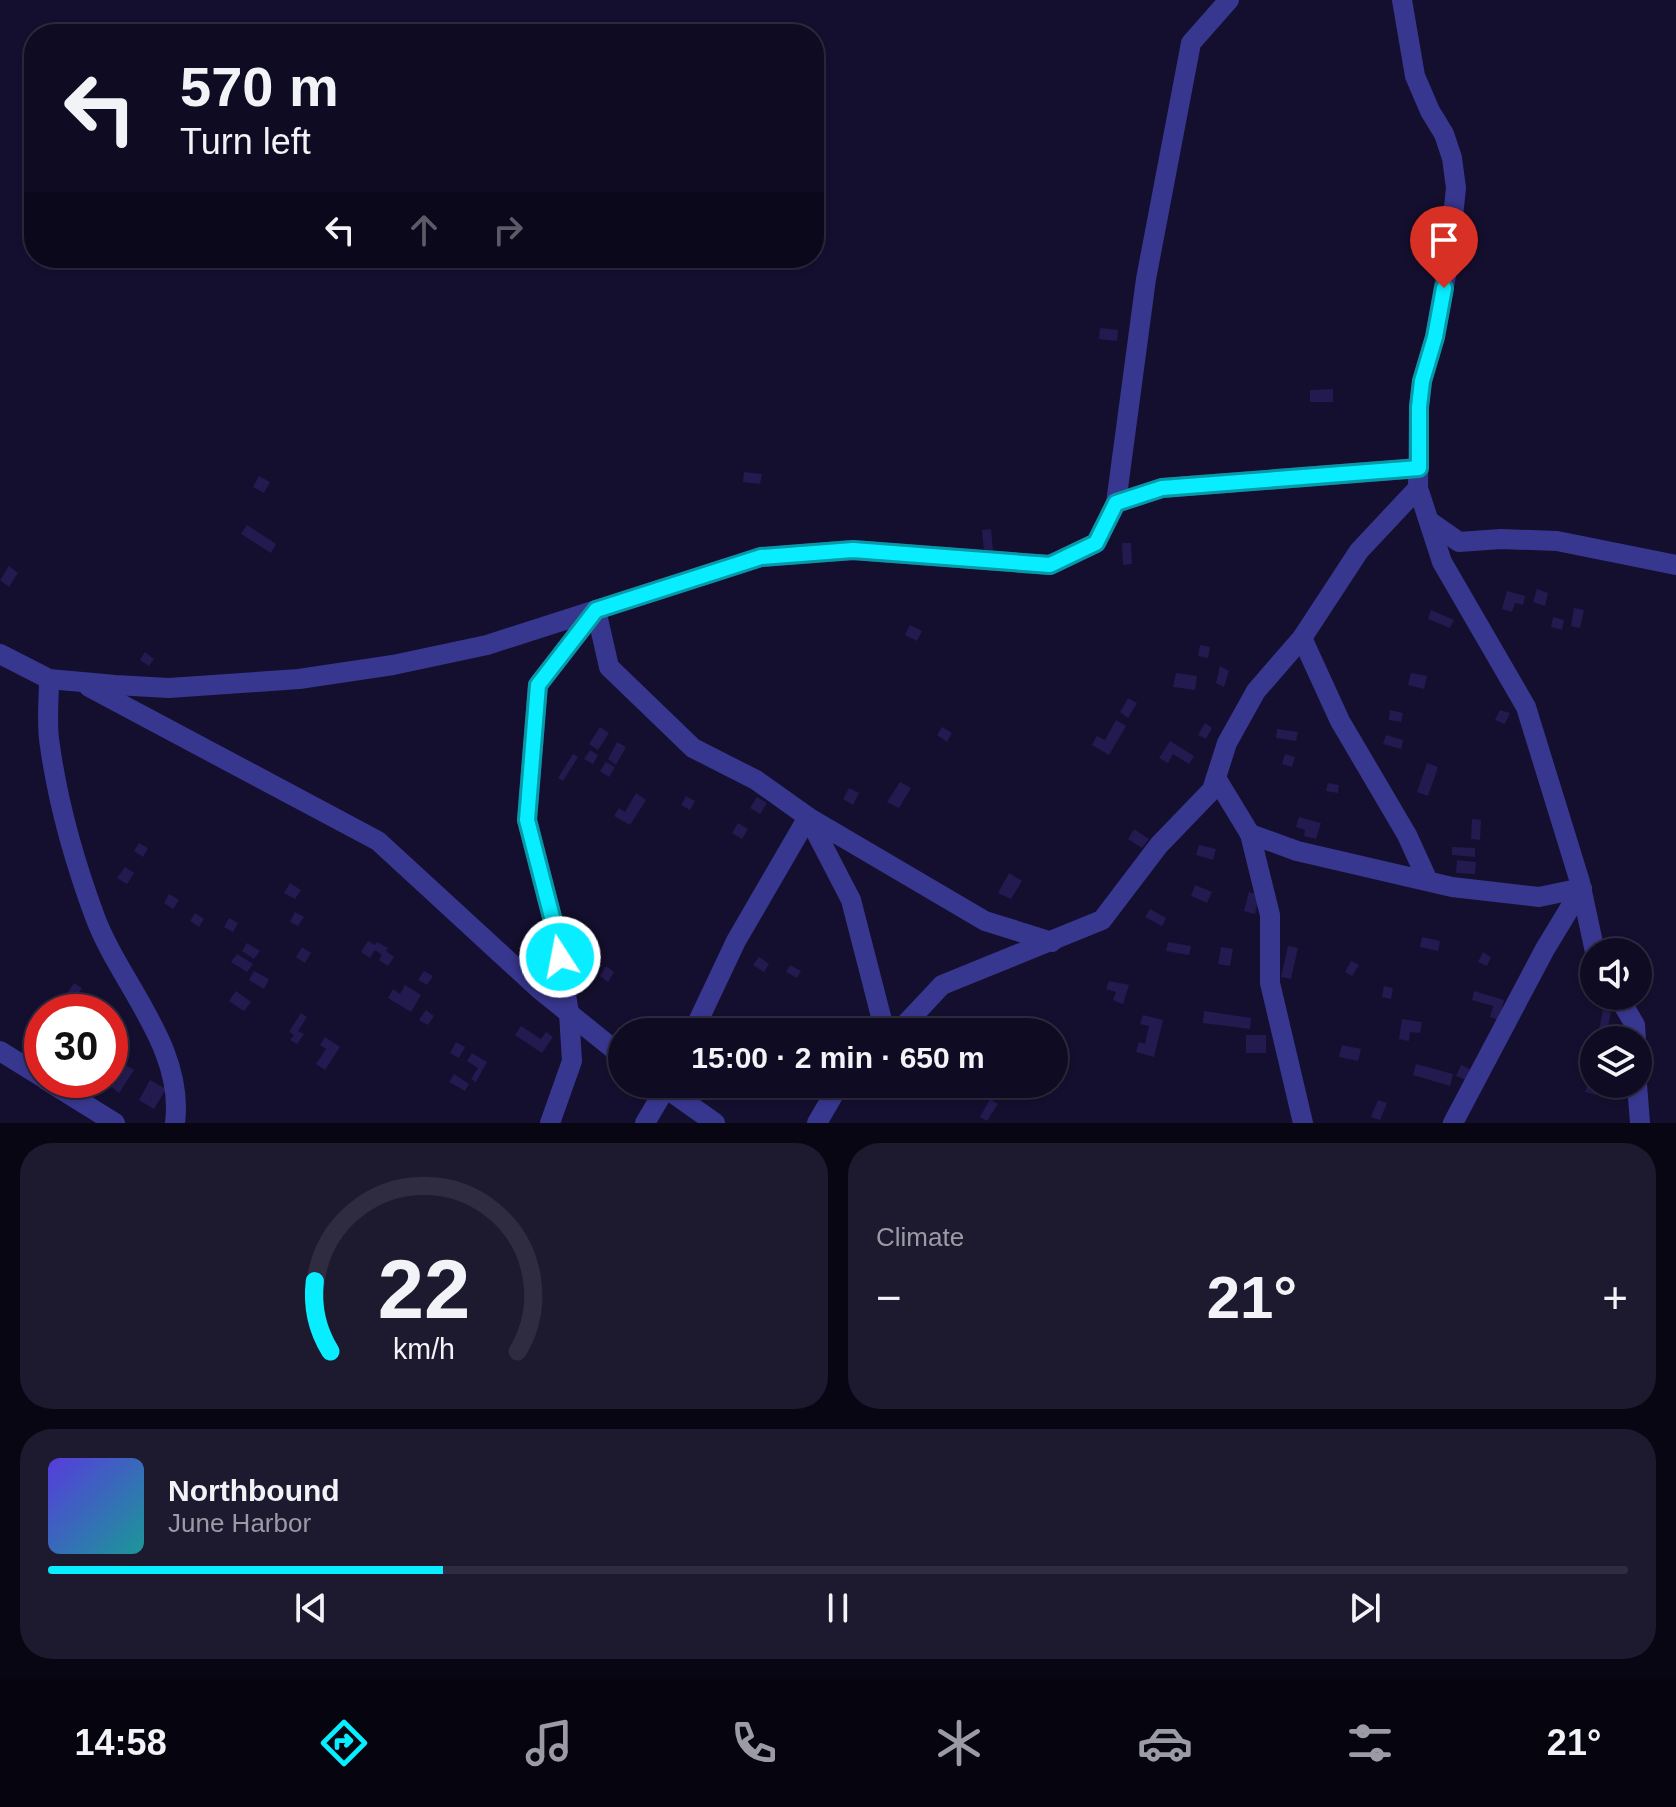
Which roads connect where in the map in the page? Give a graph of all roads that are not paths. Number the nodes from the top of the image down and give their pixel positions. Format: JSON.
{"nodes":[{"id":1,"x":1229,"y":0,"type":"edge"},
{"id":2,"x":1402,"y":0,"type":"edge"},
{"id":3,"x":1418,"y":478,"type":"junction"},
{"id":4,"x":1116,"y":503,"type":"junction"},
{"id":5,"x":1429,"y":521,"type":"junction"},
{"id":6,"x":1676,"y":565,"type":"edge"},
{"id":7,"x":596,"y":610,"type":"junction"},
{"id":8,"x":1302,"y":638,"type":"junction"},
{"id":9,"x":0,"y":654,"type":"edge"},
{"id":10,"x":49,"y":679,"type":"junction"},
{"id":11,"x":79,"y":682,"type":"junction"},
{"id":12,"x":1216,"y":778,"type":"junction"},
{"id":13,"x":808,"y":817,"type":"junction"},
{"id":14,"x":1250,"y":834,"type":"junction"},
{"id":15,"x":1428,"y":881,"type":"junction"},
{"id":16,"x":1582,"y":888,"type":"junction"},
{"id":17,"x":1592,"y":938,"type":"edge"},
{"id":18,"x":1052,"y":942,"type":"junction"},
{"id":19,"x":569,"y":1013,"type":"junction"},
{"id":20,"x":700,"y":1018,"type":"edge"},
{"id":21,"x":881,"y":1018,"type":"edge"},
{"id":22,"x":911,"y":1018,"type":"edge"},
{"id":23,"x":608,"y":1045,"type":"edge"},
{"id":24,"x":0,"y":1051,"type":"edge"},
{"id":25,"x":24,"y":1066,"type":"edge"},
{"id":26,"x":75,"y":1098,"type":"edge"},
{"id":27,"x":658,"y":1098,"type":"edge"},
{"id":28,"x":682,"y":1098,"type":"edge"},
{"id":29,"x":832,"y":1098,"type":"edge"},
{"id":30,"x":1638,"y":1098,"type":"edge"},
{"id":31,"x":115,"y":1123,"type":"edge"},
{"id":32,"x":175,"y":1123,"type":"edge"},
{"id":33,"x":550,"y":1123,"type":"edge"},
{"id":34,"x":645,"y":1123,"type":"edge"},
{"id":35,"x":715,"y":1123,"type":"edge"},
{"id":36,"x":817,"y":1123,"type":"edge"},
{"id":37,"x":1303,"y":1123,"type":"edge"},
{"id":38,"x":1453,"y":1123,"type":"edge"},
{"id":39,"x":1640,"y":1123,"type":"edge"}],
"edges":[{"from":1,"to":4,"type":"street"},
{"from":2,"to":3,"type":"street"},
{"from":3,"to":4,"type":"street"},
{"from":3,"to":5,"type":"street"},
{"from":3,"to":8,"type":"street"},
{"from":4,"to":7,"type":"street"},
{"from":5,"to":6,"type":"street"},
{"from":5,"to":16,"type":"street"},
{"from":7,"to":11,"type":"street"},
{"from":7,"to":13,"type":"street"},
{"from":7,"to":19,"type":"street"},
{"from":8,"to":12,"type":"street"},
{"from":8,"to":15,"type":"street"},
{"from":9,"to":10,"type":"street"},
{"from":10,"to":11,"type":"street"},
{"from":10,"to":32,"type":"street"},
{"from":11,"to":19,"type":"street"},
{"from":12,"to":14,"type":"street"},
{"from":12,"to":18,"type":"street"},
{"from":13,"to":18,"type":"street"},
{"from":13,"to":20,"type":"street"},
{"from":13,"to":21,"type":"street"},
{"from":14,"to":15,"type":"street"},
{"from":14,"to":37,"type":"street"},
{"from":15,"to":16,"type":"street"},
{"from":16,"to":17,"type":"street"},
{"from":16,"to":38,"type":"street"},
{"from":18,"to":22,"type":"street"},
{"from":19,"to":23,"type":"street"},
{"from":19,"to":33,"type":"street"},
{"from":24,"to":25,"type":"street"},
{"from":26,"to":31,"type":"street"},
{"from":27,"to":34,"type":"street"},
{"from":28,"to":35,"type":"street"},
{"from":29,"to":36,"type":"street"},
{"from":30,"to":39,"type":"street"}]}
